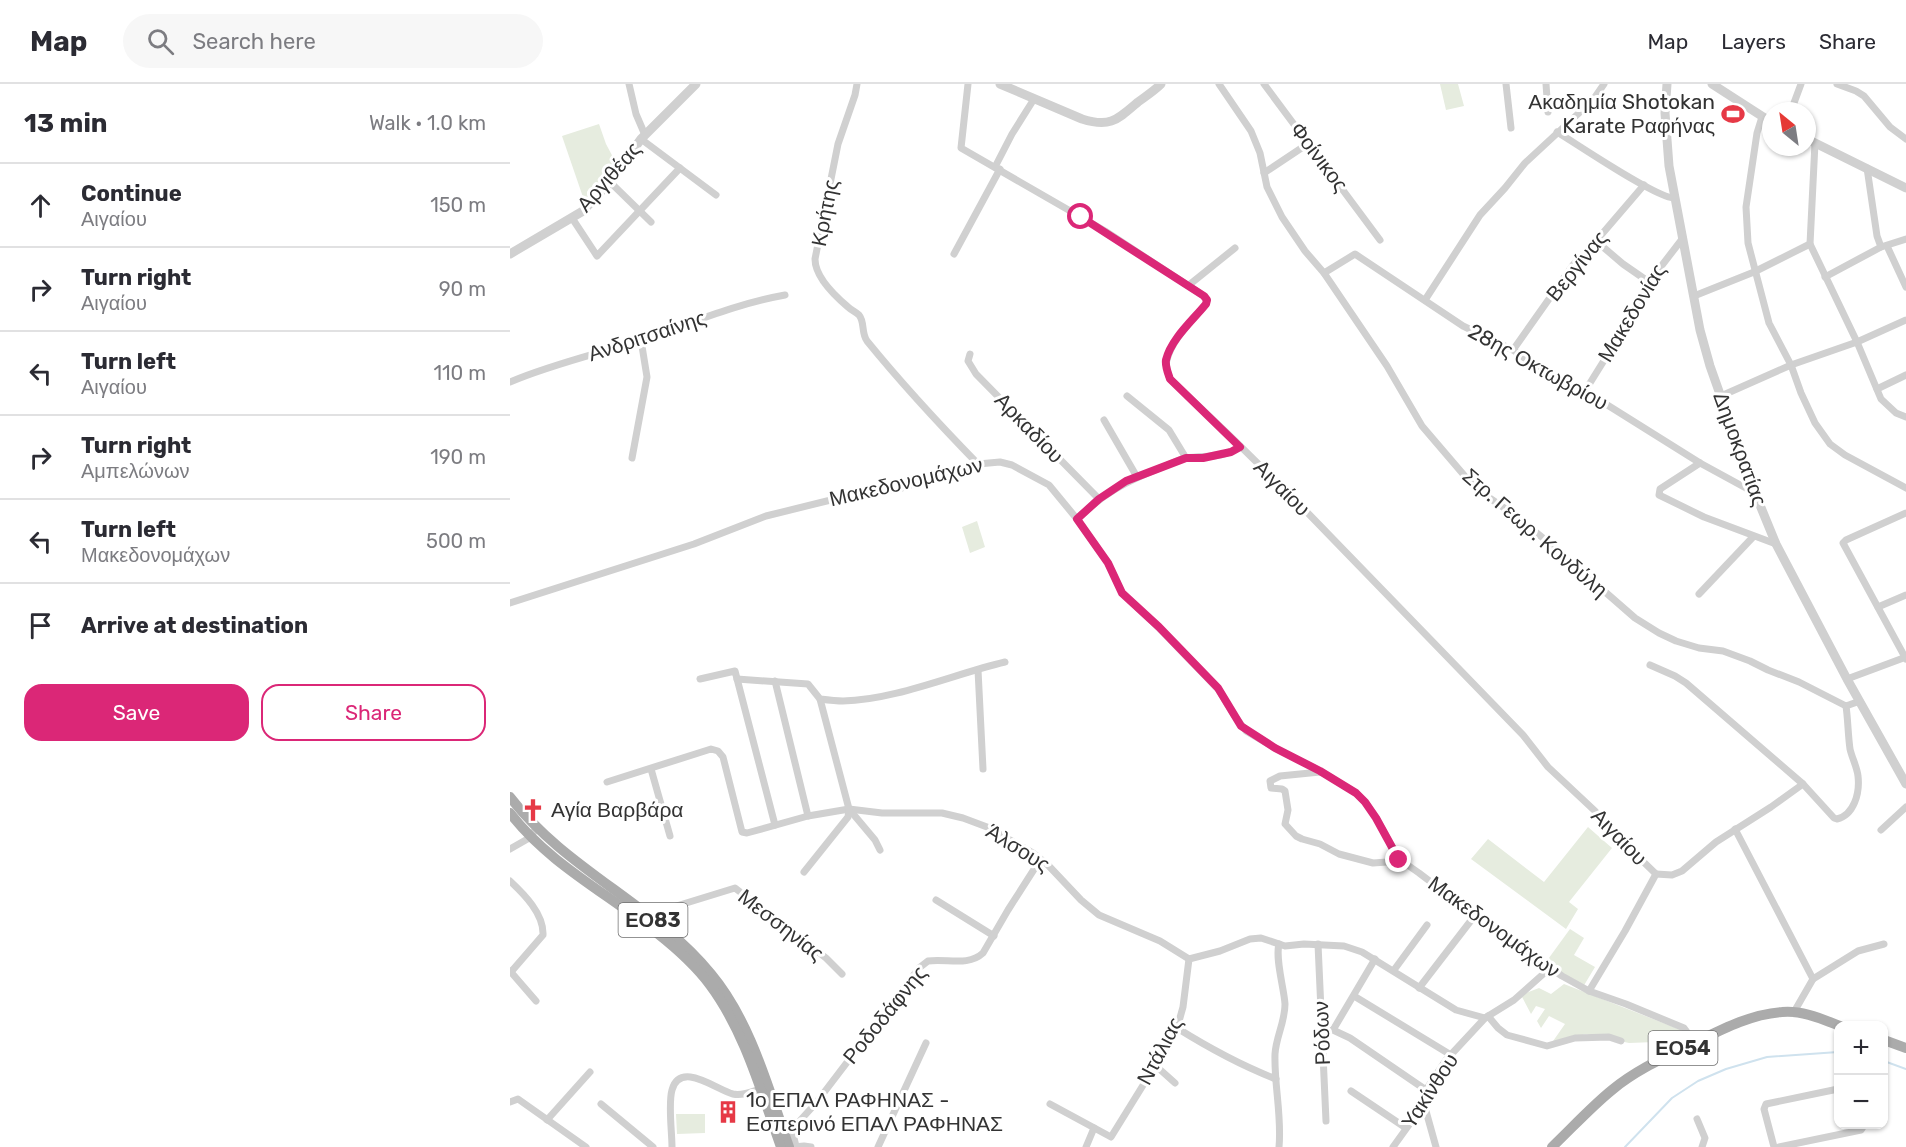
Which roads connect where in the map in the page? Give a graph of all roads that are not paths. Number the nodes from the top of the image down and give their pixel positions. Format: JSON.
{"nodes":[{"id":1,"x":628,"y":84,"type":"edge"},
{"id":2,"x":696,"y":84,"type":"edge"},
{"id":3,"x":856,"y":84,"type":"edge"},
{"id":4,"x":968,"y":84,"type":"edge"},
{"id":5,"x":1000,"y":84,"type":"edge"},
{"id":6,"x":1161,"y":84,"type":"edge"},
{"id":7,"x":1219,"y":84,"type":"edge"},
{"id":8,"x":1264,"y":84,"type":"edge"},
{"id":9,"x":1506,"y":84,"type":"edge"},
{"id":10,"x":1546,"y":84,"type":"edge"},
{"id":11,"x":1604,"y":84,"type":"edge"},
{"id":12,"x":1667,"y":84,"type":"edge"},
{"id":13,"x":1712,"y":84,"type":"edge"},
{"id":14,"x":1801,"y":84,"type":"edge"},
{"id":15,"x":1837,"y":84,"type":"edge"},
{"id":16,"x":1034,"y":99,"type":"junction"},
{"id":17,"x":1794,"y":102,"type":"edge"},
{"id":18,"x":1548,"y":112,"type":"dead end"},
{"id":19,"x":1762,"y":117,"type":"joint"},
{"id":20,"x":1511,"y":128,"type":"dead end"},
{"id":21,"x":1557,"y":132,"type":"junction"},
{"id":22,"x":643,"y":137,"type":"junction"},
{"id":23,"x":1906,"y":139,"type":"edge"},
{"id":24,"x":1309,"y":143,"type":"junction"},
{"id":25,"x":1816,"y":143,"type":"edge"},
{"id":26,"x":1811,"y":156,"type":"edge"},
{"id":27,"x":680,"y":168,"type":"junction"},
{"id":28,"x":997,"y":168,"type":"junction"},
{"id":29,"x":1867,"y":168,"type":"junction"},
{"id":30,"x":1264,"y":173,"type":"junction"},
{"id":31,"x":610,"y":182,"type":"junction"},
{"id":32,"x":1644,"y":185,"type":"junction"},
{"id":33,"x":1906,"y":188,"type":"edge"},
{"id":34,"x":716,"y":195,"type":"dead end"},
{"id":35,"x":1674,"y":198,"type":"junction"},
{"id":36,"x":638,"y":211,"type":"junction"},
{"id":37,"x":572,"y":218,"type":"junction"},
{"id":38,"x":651,"y":222,"type":"dead end"},
{"id":39,"x":1683,"y":238,"type":"junction"},
{"id":40,"x":1906,"y":239,"type":"edge"},
{"id":41,"x":1380,"y":240,"type":"dead end"},
{"id":42,"x":1596,"y":241,"type":"junction"},
{"id":43,"x":1810,"y":244,"type":"junction"},
{"id":44,"x":1884,"y":247,"type":"junction"},
{"id":45,"x":1235,"y":248,"type":"dead end"},
{"id":46,"x":510,"y":254,"type":"edge"},
{"id":47,"x":954,"y":254,"type":"dead end"},
{"id":48,"x":1754,"y":272,"type":"junction"},
{"id":49,"x":1324,"y":273,"type":"junction"},
{"id":50,"x":1825,"y":277,"type":"junction"},
{"id":51,"x":1648,"y":282,"type":"junction"},
{"id":52,"x":1189,"y":285,"type":"junction"},
{"id":53,"x":1906,"y":287,"type":"edge"},
{"id":54,"x":785,"y":295,"type":"dead end"},
{"id":55,"x":1694,"y":296,"type":"junction"},
{"id":56,"x":1425,"y":300,"type":"junction"},
{"id":57,"x":1906,"y":320,"type":"edge"},
{"id":58,"x":641,"y":340,"type":"junction"},
{"id":59,"x":1857,"y":342,"type":"junction"},
{"id":60,"x":1513,"y":350,"type":"junction"},
{"id":61,"x":970,"y":354,"type":"dead end"},
{"id":62,"x":1791,"y":365,"type":"junction"},
{"id":63,"x":1906,"y":375,"type":"edge"},
{"id":64,"x":510,"y":382,"type":"edge"},
{"id":65,"x":1877,"y":389,"type":"junction"},
{"id":66,"x":1585,"y":391,"type":"junction"},
{"id":67,"x":1127,"y":396,"type":"dead end"},
{"id":68,"x":1721,"y":396,"type":"junction"},
{"id":69,"x":1906,"y":417,"type":"edge"},
{"id":70,"x":1104,"y":420,"type":"dead end"},
{"id":71,"x":1240,"y":447,"type":"junction"},
{"id":72,"x":632,"y":458,"type":"dead end"},
{"id":73,"x":1186,"y":458,"type":"junction"},
{"id":74,"x":1700,"y":463,"type":"junction"},
{"id":75,"x":978,"y":464,"type":"junction"},
{"id":76,"x":1137,"y":477,"type":"junction"},
{"id":77,"x":1906,"y":488,"type":"edge"},
{"id":78,"x":1755,"y":493,"type":"junction"},
{"id":79,"x":1099,"y":499,"type":"junction"},
{"id":80,"x":1906,"y":513,"type":"edge"},
{"id":81,"x":1077,"y":519,"type":"junction"},
{"id":82,"x":1753,"y":537,"type":"junction"},
{"id":83,"x":1776,"y":544,"type":"junction"},
{"id":84,"x":1699,"y":594,"type":"dead end"},
{"id":85,"x":1906,"y":595,"type":"edge"},
{"id":86,"x":510,"y":603,"type":"edge"},
{"id":87,"x":1878,"y":608,"type":"junction"},
{"id":88,"x":1906,"y":658,"type":"edge"},
{"id":89,"x":1005,"y":662,"type":"dead end"},
{"id":90,"x":1650,"y":665,"type":"dead end"},
{"id":91,"x":978,"y":670,"type":"junction"},
{"id":92,"x":700,"y":679,"type":"dead end"},
{"id":93,"x":737,"y":679,"type":"junction"},
{"id":94,"x":1847,"y":679,"type":"junction"},
{"id":95,"x":775,"y":681,"type":"junction"},
{"id":96,"x":820,"y":699,"type":"junction"},
{"id":97,"x":1860,"y":701,"type":"junction"},
{"id":98,"x":1846,"y":706,"type":"junction"},
{"id":99,"x":651,"y":769,"type":"junction"},
{"id":100,"x":983,"y":769,"type":"dead end"},
{"id":101,"x":1322,"y":772,"type":"junction"},
{"id":102,"x":607,"y":782,"type":"dead end"},
{"id":103,"x":1803,"y":784,"type":"junction"},
{"id":104,"x":1906,"y":784,"type":"edge"},
{"id":105,"x":510,"y":797,"type":"edge"},
{"id":106,"x":1906,"y":807,"type":"edge"},
{"id":107,"x":849,"y":809,"type":"junction"},
{"id":108,"x":511,"y":816,"type":"edge"},
{"id":109,"x":808,"y":816,"type":"junction"},
{"id":110,"x":775,"y":825,"type":"junction"},
{"id":111,"x":1735,"y":830,"type":"junction"},
{"id":112,"x":1881,"y":830,"type":"dead end"},
{"id":113,"x":534,"y":832,"type":"junction"},
{"id":114,"x":670,"y":836,"type":"dead end"},
{"id":115,"x":510,"y":849,"type":"edge"},
{"id":116,"x":880,"y":850,"type":"dead end"},
{"id":117,"x":1395,"y":855,"type":"junction"},
{"id":118,"x":1040,"y":860,"type":"junction"},
{"id":119,"x":804,"y":872,"type":"dead end"},
{"id":120,"x":1656,"y":874,"type":"junction"},
{"id":121,"x":510,"y":881,"type":"edge"},
{"id":122,"x":936,"y":900,"type":"dead end"},
{"id":123,"x":1476,"y":914,"type":"junction"},
{"id":124,"x":650,"y":917,"type":"junction"},
{"id":125,"x":1427,"y":925,"type":"dead end"},
{"id":126,"x":994,"y":936,"type":"junction"},
{"id":127,"x":1280,"y":944,"type":"junction"},
{"id":128,"x":1318,"y":944,"type":"junction"},
{"id":129,"x":1884,"y":944,"type":"dead end"},
{"id":130,"x":1189,"y":958,"type":"junction"},
{"id":131,"x":1375,"y":959,"type":"junction"},
{"id":132,"x":1550,"y":968,"type":"junction"},
{"id":133,"x":1394,"y":970,"type":"junction"},
{"id":134,"x":511,"y":972,"type":"edge"},
{"id":135,"x":842,"y":974,"type":"dead end"},
{"id":136,"x":1813,"y":979,"type":"junction"},
{"id":137,"x":1419,"y":988,"type":"junction"},
{"id":138,"x":1589,"y":991,"type":"junction"},
{"id":139,"x":1354,"y":996,"type":"junction"},
{"id":140,"x":536,"y":1000,"type":"dead end"},
{"id":141,"x":1794,"y":1012,"type":"junction"},
{"id":142,"x":1486,"y":1017,"type":"junction"},
{"id":143,"x":1834,"y":1024,"type":"edge"},
{"id":144,"x":1177,"y":1028,"type":"junction"},
{"id":145,"x":1333,"y":1030,"type":"junction"},
{"id":146,"x":1322,"y":1031,"type":"junction"},
{"id":147,"x":1621,"y":1041,"type":"dead end"},
{"id":148,"x":1888,"y":1041,"type":"edge"},
{"id":149,"x":1695,"y":1042,"type":"junction"},
{"id":150,"x":926,"y":1043,"type":"dead end"},
{"id":151,"x":1906,"y":1048,"type":"edge"},
{"id":152,"x":1451,"y":1055,"type":"junction"},
{"id":153,"x":1156,"y":1066,"type":"junction"},
{"id":154,"x":590,"y":1072,"type":"dead end"},
{"id":155,"x":1276,"y":1079,"type":"junction"},
{"id":156,"x":1175,"y":1083,"type":"dead end"},
{"id":157,"x":760,"y":1089,"type":"junction"},
{"id":158,"x":1426,"y":1090,"type":"junction"},
{"id":159,"x":1834,"y":1090,"type":"edge"},
{"id":160,"x":1351,"y":1091,"type":"dead end"},
{"id":161,"x":510,"y":1102,"type":"edge"},
{"id":162,"x":601,"y":1104,"type":"dead end"},
{"id":163,"x":1050,"y":1104,"type":"dead end"},
{"id":164,"x":1424,"y":1104,"type":"junction"},
{"id":165,"x":1697,"y":1119,"type":"dead end"},
{"id":166,"x":547,"y":1120,"type":"junction"},
{"id":167,"x":1326,"y":1121,"type":"dead end"},
{"id":168,"x":1094,"y":1128,"type":"junction"},
{"id":169,"x":1406,"y":1128,"type":"junction"},
{"id":170,"x":1862,"y":1129,"type":"edge"},
{"id":171,"x":586,"y":1147,"type":"edge"},
{"id":172,"x":653,"y":1147,"type":"edge"},
{"id":173,"x":672,"y":1147,"type":"edge"},
{"id":174,"x":781,"y":1147,"type":"edge"},
{"id":175,"x":793,"y":1147,"type":"edge"},
{"id":176,"x":811,"y":1147,"type":"edge"},
{"id":177,"x":878,"y":1147,"type":"edge"},
{"id":178,"x":1086,"y":1147,"type":"edge"},
{"id":179,"x":1279,"y":1147,"type":"edge"},
{"id":180,"x":1393,"y":1147,"type":"edge"},
{"id":181,"x":1436,"y":1147,"type":"edge"},
{"id":182,"x":1552,"y":1147,"type":"edge"},
{"id":183,"x":1702,"y":1147,"type":"edge"},
{"id":184,"x":1774,"y":1147,"type":"edge"},
{"id":185,"x":1779,"y":1147,"type":"edge"}],
"edges":[{"from":1,"to":22,"type":"street"},
{"from":2,"to":22,"type":"street","name":"Αργιθέας"},
{"from":3,"to":75,"type":"street","name":"Κρήτης"},
{"from":4,"to":28,"type":"street","name":"Αιγαίου"},
{"from":5,"to":16,"type":"street"},
{"from":6,"to":16,"type":"street"},
{"from":7,"to":30,"type":"street","name":"Στρ. Γεωρ. Κονδύλη"},
{"from":8,"to":24,"type":"street","name":"Φοίνικος"},
{"from":9,"to":20,"type":"street"},
{"from":10,"to":18,"type":"street"},
{"from":11,"to":21,"type":"street"},
{"from":12,"to":35,"type":"street","name":"Δημοκρατίας"},
{"from":13,"to":19,"type":"street"},
{"from":14,"to":17,"type":"street"},
{"from":15,"to":23,"type":"street"},
{"from":16,"to":28,"type":"street"},
{"from":19,"to":48,"type":"street"},
{"from":21,"to":32,"type":"street"},
{"from":21,"to":56,"type":"street"},
{"from":22,"to":27,"type":"street"},
{"from":22,"to":31,"type":"street","name":"Αργιθέας"},
{"from":24,"to":30,"type":"street"},
{"from":24,"to":41,"type":"street","name":"Φοίνικος"},
{"from":25,"to":29,"type":"street"},
{"from":26,"to":43,"type":"street"},
{"from":27,"to":34,"type":"street"},
{"from":27,"to":36,"type":"street"},
{"from":28,"to":47,"type":"street"},
{"from":28,"to":52,"type":"street","name":"Αιγαίου"},
{"from":29,"to":33,"type":"street"},
{"from":29,"to":44,"type":"street"},
{"from":30,"to":49,"type":"street","name":"Στρ. Γεωρ. Κονδύλη"},
{"from":31,"to":36,"type":"street"},
{"from":31,"to":37,"type":"street","name":"Αργιθέας"},
{"from":32,"to":35,"type":"street"},
{"from":32,"to":42,"type":"street","name":"Βεργίνας"},
{"from":35,"to":39,"type":"street","name":"Δημοκρατίας"},
{"from":36,"to":37,"type":"street"},
{"from":36,"to":38,"type":"street"},
{"from":37,"to":46,"type":"street","name":"Αργιθέας"},
{"from":39,"to":51,"type":"street","name":"Μακεδονίας"},
{"from":39,"to":55,"type":"street","name":"Δημοκρατίας"},
{"from":40,"to":44,"type":"street"},
{"from":42,"to":51,"type":"street"},
{"from":42,"to":60,"type":"street","name":"Βεργίνας"},
{"from":43,"to":48,"type":"street"},
{"from":43,"to":50,"type":"street"},
{"from":44,"to":50,"type":"street"},
{"from":44,"to":53,"type":"street"},
{"from":45,"to":52,"type":"street"},
{"from":48,"to":55,"type":"street"},
{"from":48,"to":62,"type":"street"},
{"from":49,"to":56,"type":"street","name":"28ης Οκτωβρίου"},
{"from":49,"to":98,"type":"street","name":"Στρ. Γεωρ. Κονδύλη"},
{"from":50,"to":59,"type":"street"},
{"from":51,"to":66,"type":"street","name":"Μακεδονίας"},
{"from":52,"to":71,"type":"street","name":"Αιγαίου"},
{"from":54,"to":58,"type":"street","name":"Ανδριτσαίνης"},
{"from":55,"to":68,"type":"street","name":"Δημοκρατίας"},
{"from":56,"to":60,"type":"street","name":"28ης Οκτωβρίου"},
{"from":57,"to":59,"type":"street"},
{"from":58,"to":64,"type":"street","name":"Ανδριτσαίνης"},
{"from":58,"to":72,"type":"street"},
{"from":59,"to":62,"type":"street"},
{"from":59,"to":65,"type":"street"},
{"from":60,"to":66,"type":"street","name":"28ης Οκτωβρίου"},
{"from":61,"to":79,"type":"street","name":"Αρκαδίου"},
{"from":62,"to":68,"type":"street"},
{"from":62,"to":77,"type":"street"},
{"from":63,"to":65,"type":"street"},
{"from":65,"to":69,"type":"street"},
{"from":66,"to":74,"type":"street","name":"28ης Οκτωβρίου"},
{"from":67,"to":73,"type":"street"},
{"from":68,"to":78,"type":"street","name":"Δημοκρατίας"},
{"from":70,"to":76,"type":"street"},
{"from":71,"to":73,"type":"street"},
{"from":71,"to":120,"type":"street","name":"Αιγαίου"},
{"from":73,"to":76,"type":"street"},
{"from":74,"to":78,"type":"street","name":"28ης Οκτωβρίου"},
{"from":74,"to":82,"type":"street"},
{"from":75,"to":81,"type":"street","name":"Μακεδονομάχων"},
{"from":75,"to":86,"type":"street","name":"Μακεδονομάχων"},
{"from":76,"to":79,"type":"street"},
{"from":78,"to":83,"type":"street","name":"Δημοκρατίας"},
{"from":79,"to":81,"type":"street"},
{"from":80,"to":87,"type":"street"},
{"from":81,"to":101,"type":"street","name":"Μακεδονομάχων"},
{"from":82,"to":83,"type":"street"},
{"from":82,"to":84,"type":"street"},
{"from":83,"to":94,"type":"street","name":"Δημοκρατίας"},
{"from":85,"to":87,"type":"street"},
{"from":87,"to":88,"type":"street"},
{"from":88,"to":94,"type":"street"},
{"from":89,"to":91,"type":"street"},
{"from":90,"to":103,"type":"street"},
{"from":91,"to":96,"type":"street"},
{"from":91,"to":100,"type":"street"},
{"from":92,"to":93,"type":"street"},
{"from":93,"to":95,"type":"street"},
{"from":93,"to":110,"type":"street"},
{"from":94,"to":97,"type":"street","name":"Δημοκρατίας"},
{"from":95,"to":96,"type":"street"},
{"from":95,"to":109,"type":"street"},
{"from":96,"to":107,"type":"street"},
{"from":97,"to":98,"type":"street"},
{"from":97,"to":104,"type":"street","name":"Δημοκρατίας"},
{"from":98,"to":103,"type":"street"},
{"from":99,"to":102,"type":"street","name":"Άλσους"},
{"from":99,"to":110,"type":"street","name":"Άλσους"},
{"from":99,"to":114,"type":"street"},
{"from":101,"to":117,"type":"street","name":"Μακεδονομάχων"},
{"from":101,"to":117,"type":"street"},
{"from":103,"to":111,"type":"street"},
{"from":105,"to":113,"type":"main road","number":"ΕΟ83"},
{"from":106,"to":112,"type":"street"},
{"from":107,"to":109,"type":"street","name":"Άλσους"},
{"from":107,"to":116,"type":"street"},
{"from":107,"to":118,"type":"street","name":"Άλσους"},
{"from":107,"to":119,"type":"street"},
{"from":108,"to":113,"type":"main road","number":"ΕΟ83"},
{"from":109,"to":110,"type":"street","name":"Άλσους"},
{"from":111,"to":120,"type":"street"},
{"from":111,"to":136,"type":"street"},
{"from":113,"to":115,"type":"street"},
{"from":113,"to":124,"type":"main road","number":"ΕΟ83"},
{"from":113,"to":157,"type":"main road","number":"ΕΟ83"},
{"from":117,"to":123,"type":"street","name":"Μακεδονομάχων"},
{"from":118,"to":126,"type":"street","name":"Ροδοδάφνης"},
{"from":118,"to":130,"type":"street","name":"Άλσους"},
{"from":120,"to":138,"type":"street"},
{"from":121,"to":134,"type":"street"},
{"from":122,"to":126,"type":"street"},
{"from":123,"to":132,"type":"street","name":"Μακεδονομάχων"},
{"from":123,"to":137,"type":"street"},
{"from":124,"to":135,"type":"street","name":"Μεσσηνίας"},
{"from":124,"to":175,"type":"main road","number":"ΕΟ83"},
{"from":125,"to":133,"type":"street"},
{"from":126,"to":175,"type":"street","name":"Ροδοδάφνης"},
{"from":127,"to":128,"type":"street"},
{"from":127,"to":130,"type":"street"},
{"from":127,"to":155,"type":"street"},
{"from":128,"to":131,"type":"street"},
{"from":128,"to":146,"type":"street","name":"Ρόδων"},
{"from":129,"to":136,"type":"street"},
{"from":130,"to":144,"type":"street","name":"Ντάλιας"},
{"from":131,"to":133,"type":"street"},
{"from":131,"to":139,"type":"street"},
{"from":132,"to":138,"type":"street","name":"Μακεδονομάχων"},
{"from":132,"to":142,"type":"street","name":"Υακίνθου"},
{"from":133,"to":137,"type":"street"},
{"from":134,"to":140,"type":"street"},
{"from":136,"to":141,"type":"street"},
{"from":137,"to":142,"type":"street"},
{"from":138,"to":149,"type":"street","name":"Μακεδονομάχων"},
{"from":139,"to":145,"type":"street"},
{"from":139,"to":152,"type":"street"},
{"from":141,"to":143,"type":"main road","number":"ΕΟ54"},
{"from":141,"to":149,"type":"main road","number":"ΕΟ54"},
{"from":142,"to":147,"type":"street"},
{"from":142,"to":152,"type":"street","name":"Υακίνθου"},
{"from":144,"to":153,"type":"street","name":"Ντάλιας"},
{"from":144,"to":155,"type":"street"},
{"from":145,"to":146,"type":"street"},
{"from":145,"to":158,"type":"street"},
{"from":146,"to":167,"type":"street","name":"Ρόδων"},
{"from":148,"to":151,"type":"main road"},
{"from":149,"to":182,"type":"main road","number":"ΕΟ54"},
{"from":150,"to":177,"type":"street"},
{"from":152,"to":158,"type":"street","name":"Υακίνθου"},
{"from":153,"to":156,"type":"street"},
{"from":153,"to":168,"type":"street","name":"Ντάλιας"},
{"from":154,"to":166,"type":"street"},
{"from":155,"to":179,"type":"street"},
{"from":157,"to":173,"type":"street"},
{"from":157,"to":174,"type":"main road","number":"ΕΟ83"},
{"from":158,"to":164,"type":"street","name":"Υακίνθου"},
{"from":159,"to":184,"type":"street"},
{"from":160,"to":169,"type":"street"},
{"from":161,"to":166,"type":"street"},
{"from":162,"to":172,"type":"street"},
{"from":163,"to":168,"type":"street"},
{"from":164,"to":169,"type":"street","name":"Υακίνθου"},
{"from":164,"to":181,"type":"street"},
{"from":165,"to":183,"type":"street"},
{"from":166,"to":171,"type":"street"},
{"from":168,"to":178,"type":"street"},
{"from":169,"to":180,"type":"street","name":"Υακίνθου"},
{"from":170,"to":185,"type":"street"},
{"from":175,"to":176,"type":"street"}]}
